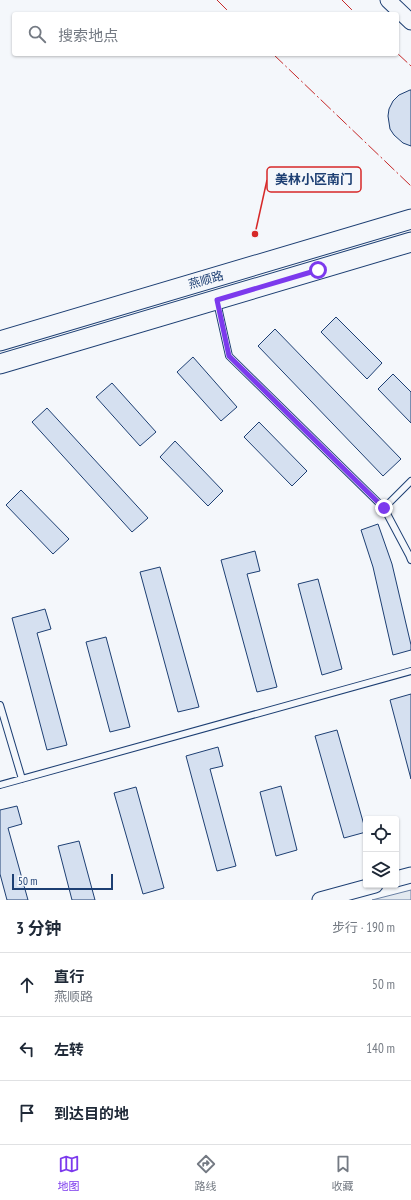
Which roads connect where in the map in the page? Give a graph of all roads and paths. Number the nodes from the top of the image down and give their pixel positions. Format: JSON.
{"nodes":[{"id":1,"x":388,"y":0,"type":"edge"},
{"id":2,"x":411,"y":22,"type":"edge"},
{"id":3,"x":411,"y":219,"type":"edge"},
{"id":4,"x":411,"y":242,"type":"edge"},
{"id":5,"x":217,"y":300,"type":"junction"},
{"id":6,"x":0,"y":341,"type":"edge"},
{"id":7,"x":0,"y":364,"type":"edge"},
{"id":8,"x":411,"y":481,"type":"edge"},
{"id":9,"x":384,"y":508,"type":"junction"},
{"id":10,"x":411,"y":560,"type":"edge"},
{"id":11,"x":411,"y":671,"type":"edge"},
{"id":12,"x":0,"y":705,"type":"edge"},
{"id":13,"x":22,"y":779,"type":"junction"},
{"id":14,"x":0,"y":786,"type":"edge"},
{"id":15,"x":411,"y":875,"type":"edge"},
{"id":16,"x":399,"y":878,"type":"edge"},
{"id":17,"x":364,"y":888,"type":"edge"},
{"id":18,"x":320,"y":900,"type":"edge"}],
"edges":[{"from":1,"to":2,"type":"street"},
{"from":3,"to":6,"type":"main road","name":"燕顺路"},
{"from":4,"to":5,"type":"main road","name":"燕顺路"},
{"from":5,"to":7,"type":"main road","name":"燕顺路"},
{"from":5,"to":9,"type":"lane"},
{"from":8,"to":9,"type":"lane"},
{"from":9,"to":10,"type":"lane"},
{"from":11,"to":13,"type":"lane"},
{"from":12,"to":13,"type":"lane"},
{"from":13,"to":14,"type":"lane"},
{"from":15,"to":16,"type":"street"},
{"from":17,"to":18,"type":"street"}]}
